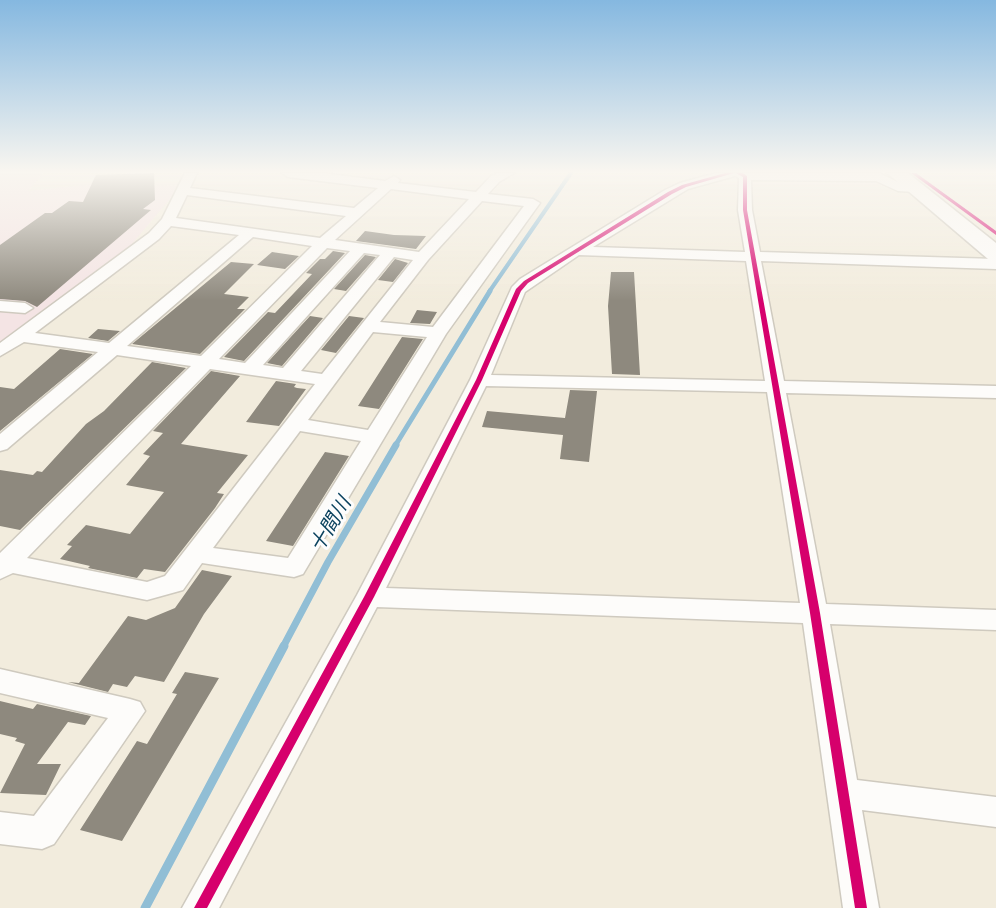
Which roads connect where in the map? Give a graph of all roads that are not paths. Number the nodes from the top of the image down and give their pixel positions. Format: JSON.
{"nodes":[{"id":1,"x":171,"y":215,"type":"edge"},
{"id":2,"x":355,"y":215,"type":"edge"},
{"id":3,"x":461,"y":215,"type":"edge"},
{"id":4,"x":524,"y":215,"type":"edge"},
{"id":5,"x":635,"y":215,"type":"edge"},
{"id":6,"x":746,"y":215,"type":"edge"},
{"id":7,"x":949,"y":215,"type":"edge"},
{"id":8,"x":168,"y":221,"type":"junction"},
{"id":9,"x":250,"y":233,"type":"junction"},
{"id":10,"x":323,"y":243,"type":"junction"},
{"id":11,"x":360,"y":249,"type":"junction"},
{"id":12,"x":578,"y":251,"type":"junction"},
{"id":13,"x":390,"y":253,"type":"junction"},
{"id":14,"x":996,"y":254,"type":"edge"},
{"id":15,"x":752,"y":255,"type":"junction"},
{"id":16,"x":423,"y":257,"type":"junction"},
{"id":17,"x":996,"y":264,"type":"edge"},
{"id":18,"x":276,"y":291,"type":"junction"},
{"id":19,"x":316,"y":296,"type":"junction"},
{"id":20,"x":350,"y":300,"type":"junction"},
{"id":21,"x":384,"y":305,"type":"junction"},
{"id":22,"x":0,"y":306,"type":"edge"},
{"id":23,"x":25,"y":308,"type":"dead end"},
{"id":24,"x":368,"y":326,"type":"junction"},
{"id":25,"x":438,"y":333,"type":"junction"},
{"id":26,"x":21,"y":336,"type":"junction"},
{"id":27,"x":112,"y":349,"type":"junction"},
{"id":28,"x":0,"y":351,"type":"edge"},
{"id":29,"x":206,"y":363,"type":"junction"},
{"id":30,"x":249,"y":369,"type":"junction"},
{"id":31,"x":288,"y":374,"type":"junction"},
{"id":32,"x":328,"y":380,"type":"junction"},
{"id":33,"x":478,"y":380,"type":"junction"},
{"id":34,"x":774,"y":387,"type":"junction"},
{"id":35,"x":996,"y":392,"type":"edge"},
{"id":36,"x":294,"y":424,"type":"junction"},
{"id":37,"x":376,"y":437,"type":"junction"},
{"id":38,"x":0,"y":445,"type":"edge"},
{"id":39,"x":196,"y":554,"type":"junction"},
{"id":40,"x":2,"y":566,"type":"edge"},
{"id":41,"x":369,"y":597,"type":"junction"},
{"id":42,"x":815,"y":613,"type":"junction"},
{"id":43,"x":996,"y":620,"type":"edge"},
{"id":44,"x":0,"y":681,"type":"edge"},
{"id":45,"x":844,"y":793,"type":"junction"},
{"id":46,"x":996,"y":812,"type":"edge"},
{"id":47,"x":0,"y":828,"type":"edge"},
{"id":48,"x":200,"y":908,"type":"edge"},
{"id":49,"x":861,"y":908,"type":"edge"}],
"edges":[{"from":1,"to":8,"type":"street"},
{"from":2,"to":10,"type":"street"},
{"from":3,"to":16,"type":"street"},
{"from":4,"to":25,"type":"street"},
{"from":5,"to":12,"type":"street"},
{"from":6,"to":15,"type":"street"},
{"from":7,"to":14,"type":"main road"},
{"from":8,"to":9,"type":"street"},
{"from":8,"to":26,"type":"street"},
{"from":9,"to":10,"type":"street"},
{"from":9,"to":27,"type":"street"},
{"from":10,"to":11,"type":"street"},
{"from":10,"to":18,"type":"street"},
{"from":11,"to":13,"type":"street"},
{"from":11,"to":19,"type":"street"},
{"from":12,"to":15,"type":"street"},
{"from":12,"to":33,"type":"street"},
{"from":13,"to":16,"type":"street"},
{"from":13,"to":20,"type":"street"},
{"from":15,"to":17,"type":"street"},
{"from":15,"to":34,"type":"street"},
{"from":16,"to":21,"type":"street"},
{"from":18,"to":19,"type":"street"},
{"from":18,"to":29,"type":"street"},
{"from":19,"to":20,"type":"street"},
{"from":19,"to":30,"type":"street"},
{"from":20,"to":21,"type":"street"},
{"from":20,"to":31,"type":"street"},
{"from":21,"to":24,"type":"street"},
{"from":22,"to":23,"type":"street"},
{"from":24,"to":25,"type":"street"},
{"from":24,"to":32,"type":"street"},
{"from":25,"to":37,"type":"street"},
{"from":26,"to":27,"type":"street"},
{"from":26,"to":28,"type":"street"},
{"from":27,"to":29,"type":"street"},
{"from":27,"to":38,"type":"street"},
{"from":29,"to":30,"type":"street"},
{"from":29,"to":40,"type":"street"},
{"from":30,"to":31,"type":"street"},
{"from":31,"to":32,"type":"street"},
{"from":32,"to":36,"type":"street"},
{"from":33,"to":34,"type":"street"},
{"from":33,"to":41,"type":"street"},
{"from":34,"to":35,"type":"street"},
{"from":34,"to":42,"type":"street"},
{"from":36,"to":37,"type":"street"},
{"from":36,"to":39,"type":"street"},
{"from":37,"to":39,"type":"street"},
{"from":39,"to":40,"type":"street"},
{"from":41,"to":42,"type":"street"},
{"from":41,"to":48,"type":"street"},
{"from":42,"to":43,"type":"street"},
{"from":42,"to":45,"type":"street"},
{"from":44,"to":47,"type":"street"},
{"from":45,"to":46,"type":"street"},
{"from":45,"to":49,"type":"street"}]}
